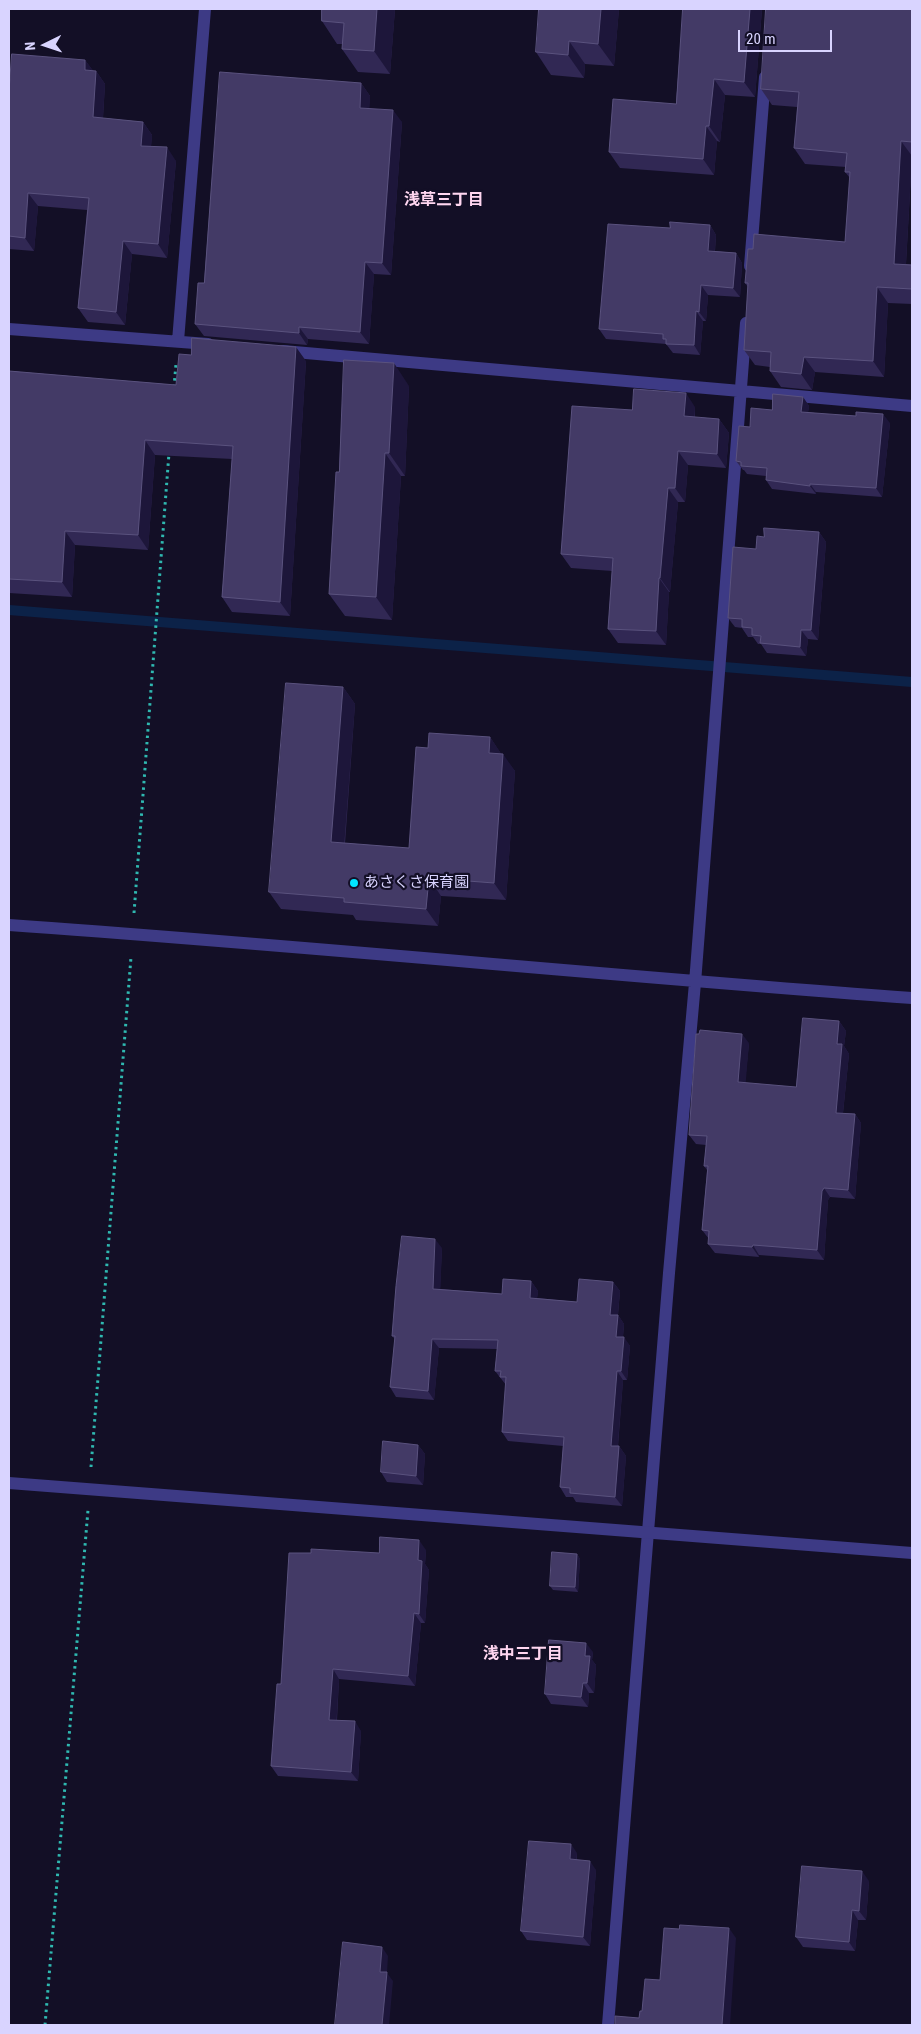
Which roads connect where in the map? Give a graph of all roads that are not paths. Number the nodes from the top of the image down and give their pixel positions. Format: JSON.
{"nodes":[{"id":1,"x":205,"y":9,"type":"edge"},
{"id":2,"x":765,"y":68,"type":"edge"},
{"id":3,"x":750,"y":274,"type":"edge"},
{"id":4,"x":746,"y":313,"type":"edge"},
{"id":5,"x":9,"y":328,"type":"edge"},
{"id":6,"x":178,"y":341,"type":"junction"},
{"id":7,"x":217,"y":345,"type":"edge"},
{"id":8,"x":267,"y":349,"type":"edge"},
{"id":9,"x":740,"y":392,"type":"junction"},
{"id":10,"x":912,"y":406,"type":"edge"},
{"id":11,"x":9,"y":925,"type":"edge"},
{"id":12,"x":696,"y":982,"type":"junction"},
{"id":13,"x":912,"y":998,"type":"edge"},
{"id":14,"x":9,"y":1483,"type":"edge"},
{"id":15,"x":649,"y":1532,"type":"junction"},
{"id":16,"x":912,"y":1553,"type":"edge"},
{"id":17,"x":608,"y":2025,"type":"edge"}],
"edges":[{"from":1,"to":6,"type":"street"},
{"from":2,"to":3,"type":"street"},
{"from":4,"to":9,"type":"street"},
{"from":5,"to":6,"type":"street"},
{"from":6,"to":7,"type":"street"},
{"from":8,"to":9,"type":"street"},
{"from":9,"to":10,"type":"street"},
{"from":9,"to":12,"type":"street"},
{"from":11,"to":12,"type":"street"},
{"from":12,"to":13,"type":"street"},
{"from":12,"to":15,"type":"street"},
{"from":14,"to":15,"type":"street"},
{"from":15,"to":16,"type":"street"},
{"from":15,"to":17,"type":"street"}]}
